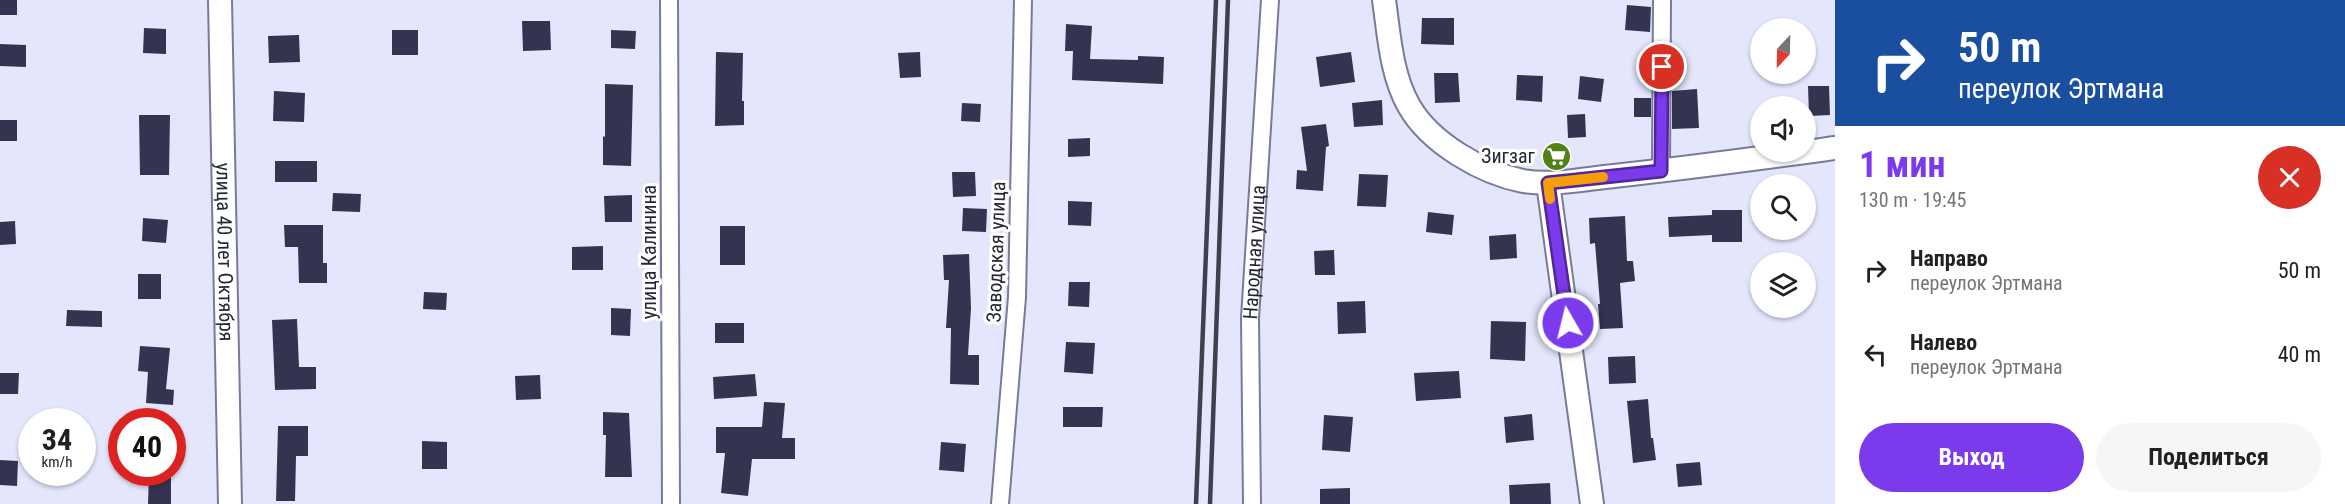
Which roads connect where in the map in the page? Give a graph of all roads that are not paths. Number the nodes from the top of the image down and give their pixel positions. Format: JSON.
{"nodes":[{"id":1,"x":220,"y":0,"type":"edge"},
{"id":2,"x":669,"y":0,"type":"edge"},
{"id":3,"x":1023,"y":0,"type":"edge"},
{"id":4,"x":1270,"y":0,"type":"edge"},
{"id":5,"x":1384,"y":0,"type":"edge"},
{"id":6,"x":1662,"y":0,"type":"edge"},
{"id":7,"x":1835,"y":148,"type":"edge"},
{"id":8,"x":1661,"y":171,"type":"junction"},
{"id":9,"x":1548,"y":183,"type":"junction"},
{"id":10,"x":231,"y":504,"type":"edge"},
{"id":11,"x":671,"y":504,"type":"edge"},
{"id":12,"x":1000,"y":504,"type":"edge"},
{"id":13,"x":1252,"y":504,"type":"edge"},
{"id":14,"x":1592,"y":504,"type":"edge"}],
"edges":[{"from":1,"to":10,"type":"street","name":"улица 40 лет Октября"},
{"from":2,"to":11,"type":"street","name":"улица Калинина"},
{"from":3,"to":12,"type":"street","name":"Заводская улица"},
{"from":4,"to":13,"type":"street","name":"Народная улица"},
{"from":5,"to":9,"type":"street"},
{"from":6,"to":8,"type":"street"},
{"from":7,"to":8,"type":"street"},
{"from":8,"to":9,"type":"street"},
{"from":9,"to":14,"type":"street"}]}
